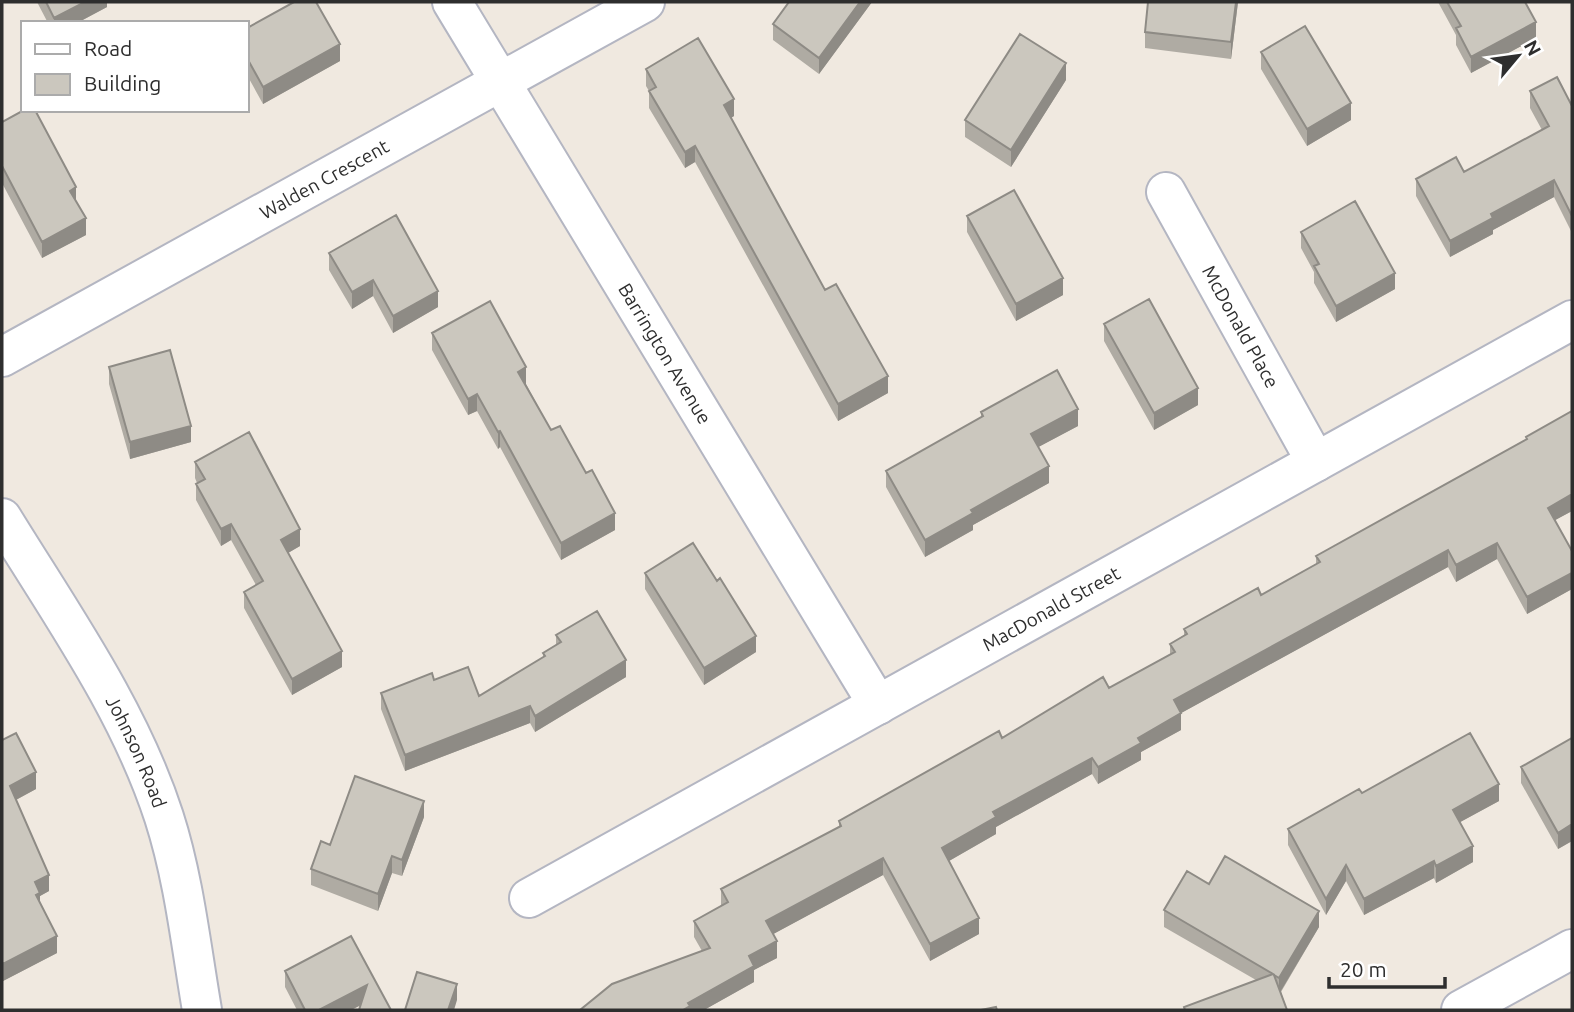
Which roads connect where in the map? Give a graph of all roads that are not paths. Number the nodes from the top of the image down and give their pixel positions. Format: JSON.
{"nodes":[{"id":1,"x":452,"y":2,"type":"edge"},
{"id":2,"x":645,"y":2,"type":"edge"},
{"id":3,"x":502,"y":82,"type":"junction"},
{"id":4,"x":1166,"y":192,"type":"dead end"},
{"id":5,"x":1572,"y":320,"type":"edge"},
{"id":6,"x":2,"y":357,"type":"edge"},
{"id":7,"x":1316,"y":462,"type":"junction"},
{"id":8,"x":2,"y":518,"type":"edge"},
{"id":9,"x":878,"y":705,"type":"junction"},
{"id":10,"x":529,"y":898,"type":"dead end"},
{"id":11,"x":1572,"y":948,"type":"edge"},
{"id":12,"x":202,"y":1010,"type":"edge"},
{"id":13,"x":1461,"y":1010,"type":"edge"}],
"edges":[{"from":1,"to":3,"type":"street","name":"Barrington Avenue"},
{"from":2,"to":3,"type":"street","name":"Walden Crescent"},
{"from":3,"to":6,"type":"street","name":"Walden Crescent"},
{"from":3,"to":9,"type":"street","name":"Barrington Avenue"},
{"from":4,"to":7,"type":"street","name":"McDonald Place"},
{"from":5,"to":7,"type":"street","name":"MacDonald Street"},
{"from":7,"to":9,"type":"street","name":"MacDonald Street"},
{"from":8,"to":12,"type":"street","name":"Johnson Road"},
{"from":9,"to":10,"type":"street","name":"MacDonald Street"},
{"from":11,"to":13,"type":"street"}]}
